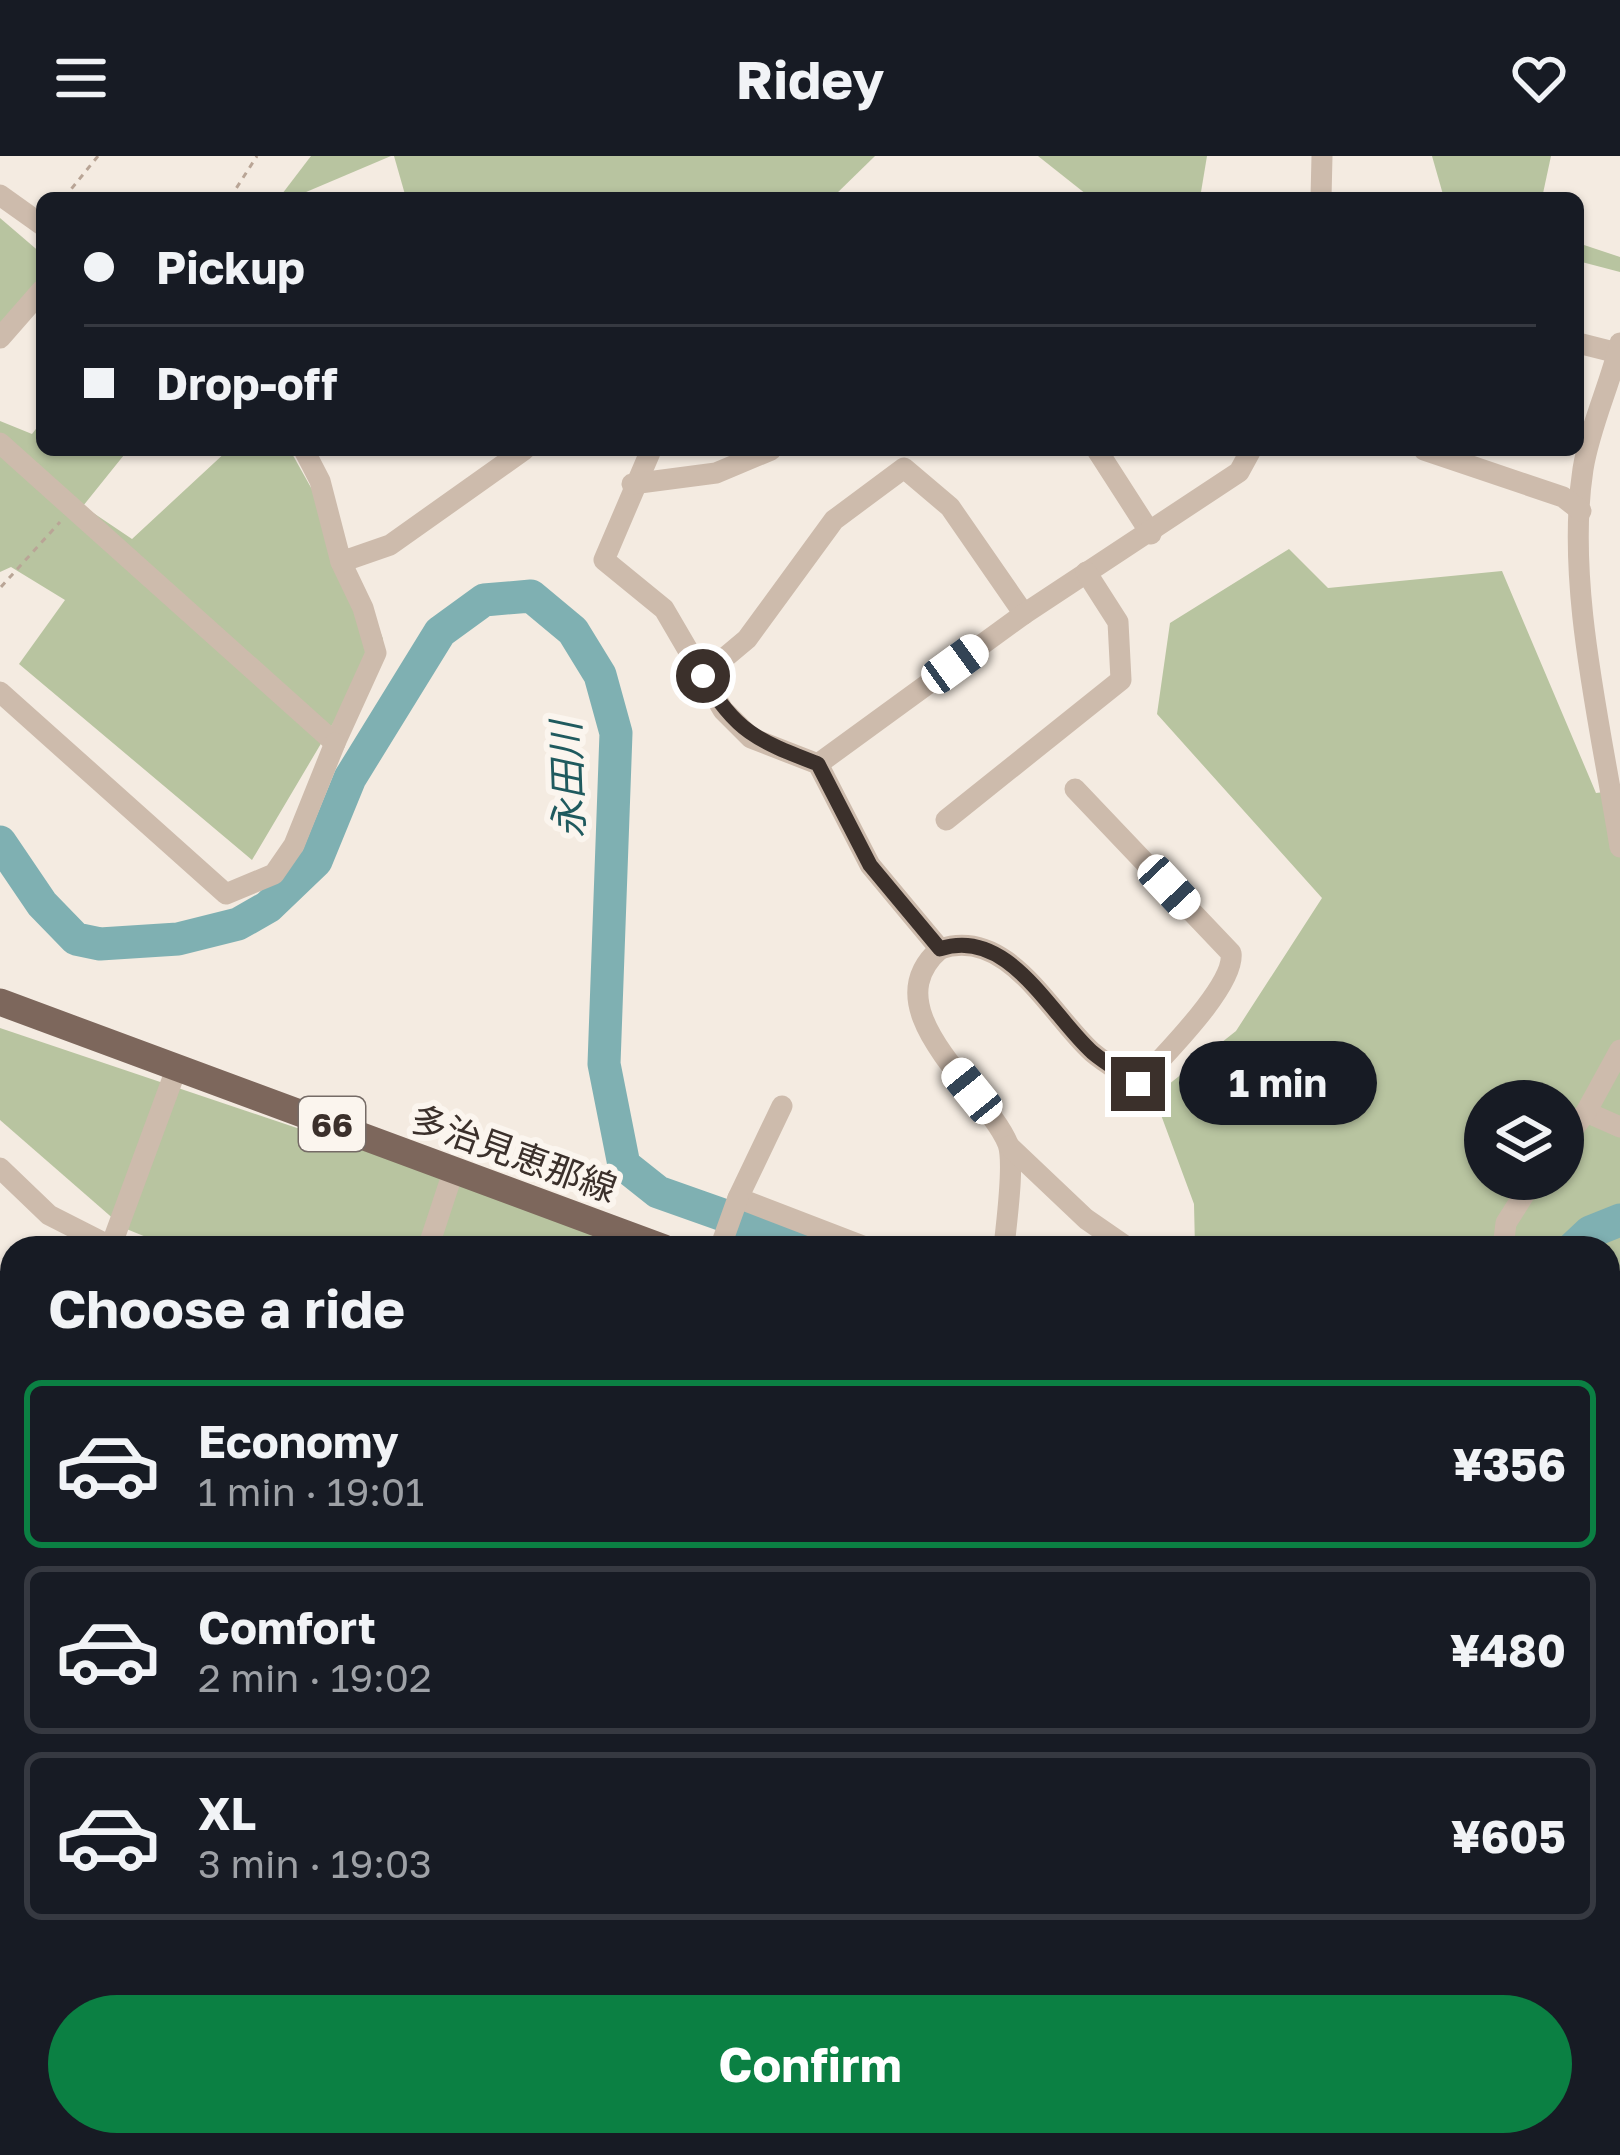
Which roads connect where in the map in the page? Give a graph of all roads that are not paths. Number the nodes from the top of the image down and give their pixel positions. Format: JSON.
{"nodes":[{"id":1,"x":1322,"y":156,"type":"edge"},
{"id":2,"x":1321,"y":192,"type":"edge"},
{"id":3,"x":0,"y":196,"type":"edge"},
{"id":4,"x":36,"y":221,"type":"edge"},
{"id":5,"x":36,"y":297,"type":"edge"},
{"id":6,"x":0,"y":338,"type":"edge"},
{"id":7,"x":1584,"y":344,"type":"edge"},
{"id":8,"x":1619,"y":348,"type":"edge"},
{"id":9,"x":0,"y":443,"type":"edge"},
{"id":10,"x":307,"y":456,"type":"edge"},
{"id":11,"x":648,"y":456,"type":"edge"},
{"id":12,"x":757,"y":456,"type":"edge"},
{"id":13,"x":1101,"y":456,"type":"edge"},
{"id":14,"x":1248,"y":456,"type":"edge"},
{"id":15,"x":1442,"y":456,"type":"edge"},
{"id":16,"x":495,"y":459,"type":"edge"},
{"id":17,"x":632,"y":484,"type":"junction"},
{"id":18,"x":1580,"y":511,"type":"junction"},
{"id":19,"x":1150,"y":535,"type":"junction"},
{"id":20,"x":341,"y":562,"type":"junction"},
{"id":21,"x":1086,"y":572,"type":"junction"},
{"id":22,"x":1024,"y":614,"type":"junction"},
{"id":23,"x":703,"y":676,"type":"junction"},
{"id":24,"x":0,"y":692,"type":"edge"},
{"id":25,"x":335,"y":742,"type":"junction"},
{"id":26,"x":818,"y":764,"type":"junction"},
{"id":27,"x":1076,"y":789,"type":"dead end"},
{"id":28,"x":946,"y":820,"type":"dead end"},
{"id":29,"x":1620,"y":848,"type":"edge"},
{"id":30,"x":940,"y":949,"type":"junction"},
{"id":31,"x":0,"y":1003,"type":"edge"},
{"id":32,"x":1620,"y":1049,"type":"edge"},
{"id":33,"x":176,"y":1067,"type":"junction"},
{"id":34,"x":782,"y":1106,"type":"dead end"},
{"id":35,"x":1586,"y":1112,"type":"junction"},
{"id":36,"x":1584,"y":1115,"type":"edge"},
{"id":37,"x":1620,"y":1127,"type":"edge"},
{"id":38,"x":1009,"y":1146,"type":"junction"},
{"id":39,"x":0,"y":1168,"type":"edge"},
{"id":40,"x":454,"y":1169,"type":"junction"},
{"id":41,"x":1521,"y":1200,"type":"edge"},
{"id":42,"x":736,"y":1203,"type":"junction"},
{"id":43,"x":91,"y":1236,"type":"edge"},
{"id":44,"x":117,"y":1236,"type":"edge"},
{"id":45,"x":432,"y":1236,"type":"edge"},
{"id":46,"x":632,"y":1236,"type":"edge"},
{"id":47,"x":724,"y":1236,"type":"edge"},
{"id":48,"x":833,"y":1236,"type":"edge"},
{"id":49,"x":1005,"y":1236,"type":"edge"},
{"id":50,"x":1111,"y":1236,"type":"edge"},
{"id":51,"x":1504,"y":1236,"type":"edge"}],
"edges":[{"from":1,"to":2,"type":"street"},
{"from":3,"to":4,"type":"street"},
{"from":5,"to":6,"type":"street"},
{"from":7,"to":8,"type":"street"},
{"from":8,"to":18,"type":"street"},
{"from":9,"to":25,"type":"street"},
{"from":10,"to":20,"type":"street"},
{"from":11,"to":17,"type":"street"},
{"from":12,"to":17,"type":"street"},
{"from":13,"to":19,"type":"street"},
{"from":14,"to":19,"type":"street"},
{"from":15,"to":18,"type":"street"},
{"from":16,"to":20,"type":"street"},
{"from":17,"to":23,"type":"street"},
{"from":18,"to":29,"type":"street"},
{"from":19,"to":21,"type":"street"},
{"from":20,"to":25,"type":"street"},
{"from":21,"to":22,"type":"street"},
{"from":21,"to":28,"type":"street"},
{"from":22,"to":23,"type":"street"},
{"from":22,"to":26,"type":"street"},
{"from":23,"to":26,"type":"street"},
{"from":24,"to":25,"type":"street"},
{"from":26,"to":30,"type":"street"},
{"from":27,"to":30,"type":"street"},
{"from":30,"to":38,"type":"street"},
{"from":31,"to":33,"type":"main road","name":"多治見恵那線","number":"66"},
{"from":32,"to":35,"type":"street"},
{"from":33,"to":40,"type":"main road","name":"多治見恵那線","number":"66"},
{"from":33,"to":44,"type":"street"},
{"from":34,"to":42,"type":"street"},
{"from":35,"to":36,"type":"street"},
{"from":35,"to":37,"type":"street"},
{"from":38,"to":49,"type":"street"},
{"from":38,"to":50,"type":"street"},
{"from":39,"to":43,"type":"street"},
{"from":40,"to":45,"type":"street"},
{"from":40,"to":46,"type":"main road","name":"多治見恵那線","number":"66"},
{"from":41,"to":51,"type":"street"},
{"from":42,"to":47,"type":"street"},
{"from":42,"to":48,"type":"street"}]}
